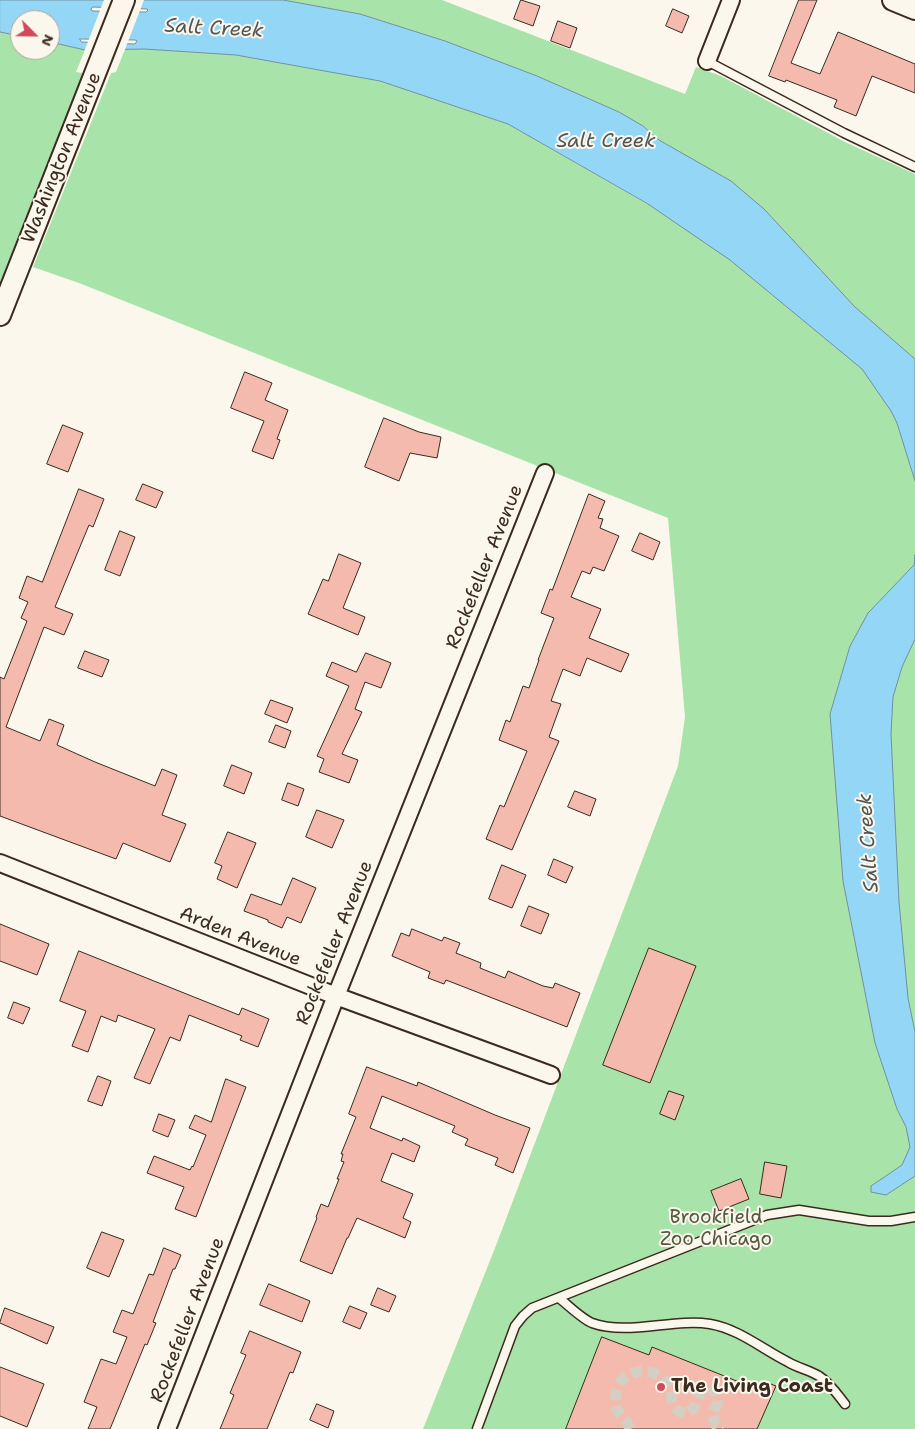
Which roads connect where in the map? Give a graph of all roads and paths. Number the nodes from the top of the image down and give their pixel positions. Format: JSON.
{"nodes":[{"id":1,"x":124,"y":0,"type":"edge"},
{"id":2,"x":731,"y":0,"type":"edge"},
{"id":3,"x":893,"y":0,"type":"edge"},
{"id":4,"x":915,"y":9,"type":"edge"},
{"id":5,"x":707,"y":60,"type":"joint"},
{"id":6,"x":915,"y":167,"type":"edge"},
{"id":7,"x":0,"y":315,"type":"edge"},
{"id":8,"x":544,"y":473,"type":"dead end"},
{"id":9,"x":0,"y":863,"type":"edge"},
{"id":10,"x":336,"y":996,"type":"junction"},
{"id":11,"x":551,"y":1075,"type":"dead end"},
{"id":12,"x":915,"y":1217,"type":"edge"},
{"id":13,"x":559,"y":1298,"type":"junction"},
{"id":14,"x":845,"y":1404,"type":"dead end"},
{"id":15,"x":167,"y":1429,"type":"edge"},
{"id":16,"x":477,"y":1429,"type":"edge"}],
"edges":[{"from":1,"to":7,"type":"street","name":"Washington Avenue"},
{"from":2,"to":5,"type":"street"},
{"from":3,"to":4,"type":"street"},
{"from":5,"to":6,"type":"lane"},
{"from":8,"to":10,"type":"street","name":"Rockefeller Avenue"},
{"from":9,"to":10,"type":"street","name":"Arden Avenue"},
{"from":10,"to":11,"type":"street","name":"Arden Avenue"},
{"from":10,"to":15,"type":"street","name":"Rockefeller Avenue"},
{"from":12,"to":13,"type":"lane"},
{"from":13,"to":14,"type":"lane"},
{"from":13,"to":16,"type":"lane"}]}
